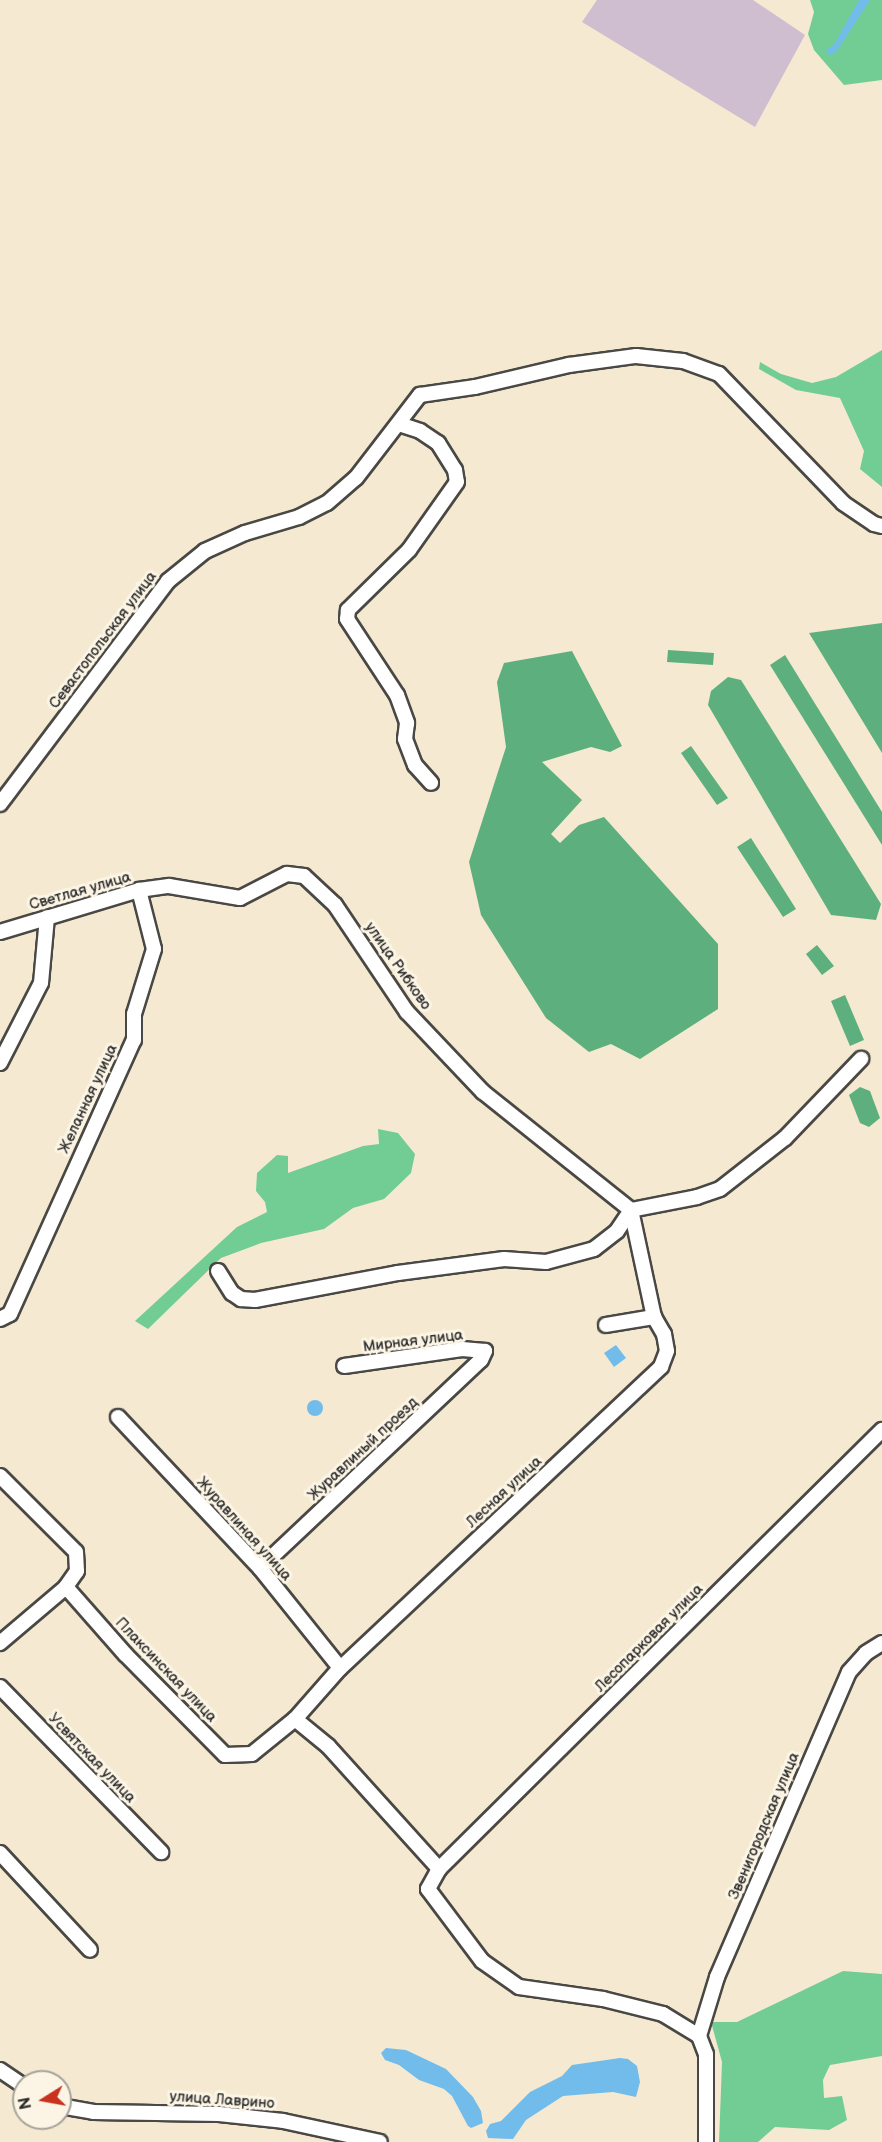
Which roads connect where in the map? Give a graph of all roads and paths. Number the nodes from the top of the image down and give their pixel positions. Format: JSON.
{"nodes":[{"id":1,"x":399,"y":424,"type":"junction"},
{"id":2,"x":882,"y":526,"type":"edge"},
{"id":3,"x":431,"y":783,"type":"dead end"},
{"id":4,"x":0,"y":804,"type":"edge"},
{"id":5,"x":169,"y":886,"type":"joint"},
{"id":6,"x":139,"y":890,"type":"junction"},
{"id":7,"x":47,"y":917,"type":"junction"},
{"id":8,"x":0,"y":932,"type":"edge"},
{"id":9,"x":861,"y":1059,"type":"dead end"},
{"id":10,"x":0,"y":1063,"type":"edge"},
{"id":11,"x":631,"y":1210,"type":"junction"},
{"id":12,"x":218,"y":1271,"type":"dead end"},
{"id":13,"x":5,"y":1316,"type":"edge"},
{"id":14,"x":654,"y":1317,"type":"junction"},
{"id":15,"x":606,"y":1325,"type":"dead end"},
{"id":16,"x":485,"y":1351,"type":"joint"},
{"id":17,"x":344,"y":1366,"type":"dead end"},
{"id":18,"x":118,"y":1417,"type":"dead end"},
{"id":19,"x":882,"y":1430,"type":"edge"},
{"id":20,"x":0,"y":1476,"type":"edge"},
{"id":21,"x":260,"y":1568,"type":"junction"},
{"id":22,"x":66,"y":1587,"type":"junction"},
{"id":23,"x":882,"y":1643,"type":"edge"},
{"id":24,"x":0,"y":1644,"type":"edge"},
{"id":25,"x":340,"y":1668,"type":"junction"},
{"id":26,"x":0,"y":1687,"type":"edge"},
{"id":27,"x":295,"y":1719,"type":"junction"},
{"id":28,"x":252,"y":1754,"type":"joint"},
{"id":29,"x":160,"y":1852,"type":"dead end"},
{"id":30,"x":0,"y":1853,"type":"edge"},
{"id":31,"x":439,"y":1869,"type":"junction"},
{"id":32,"x":90,"y":1950,"type":"dead end"},
{"id":33,"x":699,"y":2036,"type":"junction"},
{"id":34,"x":72,"y":2108,"type":"edge"},
{"id":35,"x":380,"y":2142,"type":"edge"},
{"id":36,"x":706,"y":2142,"type":"edge"}],
"edges":[{"from":1,"to":2,"type":"street","name":"Севастопольская улица"},
{"from":1,"to":3,"type":"street"},
{"from":1,"to":4,"type":"street","name":"Севастопольская улица"},
{"from":5,"to":6,"type":"street","name":"Светлая улица"},
{"from":5,"to":11,"type":"street","name":"улица Рибково"},
{"from":6,"to":7,"type":"street","name":"Светлая улица"},
{"from":6,"to":13,"type":"street","name":"Желанная улица"},
{"from":7,"to":8,"type":"street","name":"Светлая улица"},
{"from":7,"to":10,"type":"street"},
{"from":9,"to":11,"type":"street"},
{"from":11,"to":12,"type":"street"},
{"from":11,"to":14,"type":"street","name":"Лесная улица"},
{"from":14,"to":15,"type":"street"},
{"from":14,"to":25,"type":"street","name":"Лесная улица"},
{"from":16,"to":17,"type":"street","name":"Мирная улица"},
{"from":16,"to":21,"type":"street","name":"Журавлиный проезд"},
{"from":18,"to":21,"type":"street","name":"Журавлиная улица"},
{"from":19,"to":31,"type":"street","name":"Лесопарковая улица"},
{"from":20,"to":22,"type":"street"},
{"from":21,"to":25,"type":"street","name":"Журавлиная улица"},
{"from":22,"to":24,"type":"street"},
{"from":22,"to":28,"type":"street","name":"Плаксинская улица"},
{"from":23,"to":33,"type":"street","name":"Звенигородская улица"},
{"from":25,"to":27,"type":"street","name":"Лесная улица"},
{"from":26,"to":29,"type":"street","name":"Усвятская улица"},
{"from":27,"to":28,"type":"street","name":"Лесная улица"},
{"from":27,"to":31,"type":"street"},
{"from":30,"to":32,"type":"street"},
{"from":31,"to":33,"type":"street"},
{"from":33,"to":36,"type":"street"},
{"from":34,"to":35,"type":"street","name":"улица Лаврино"}]}
